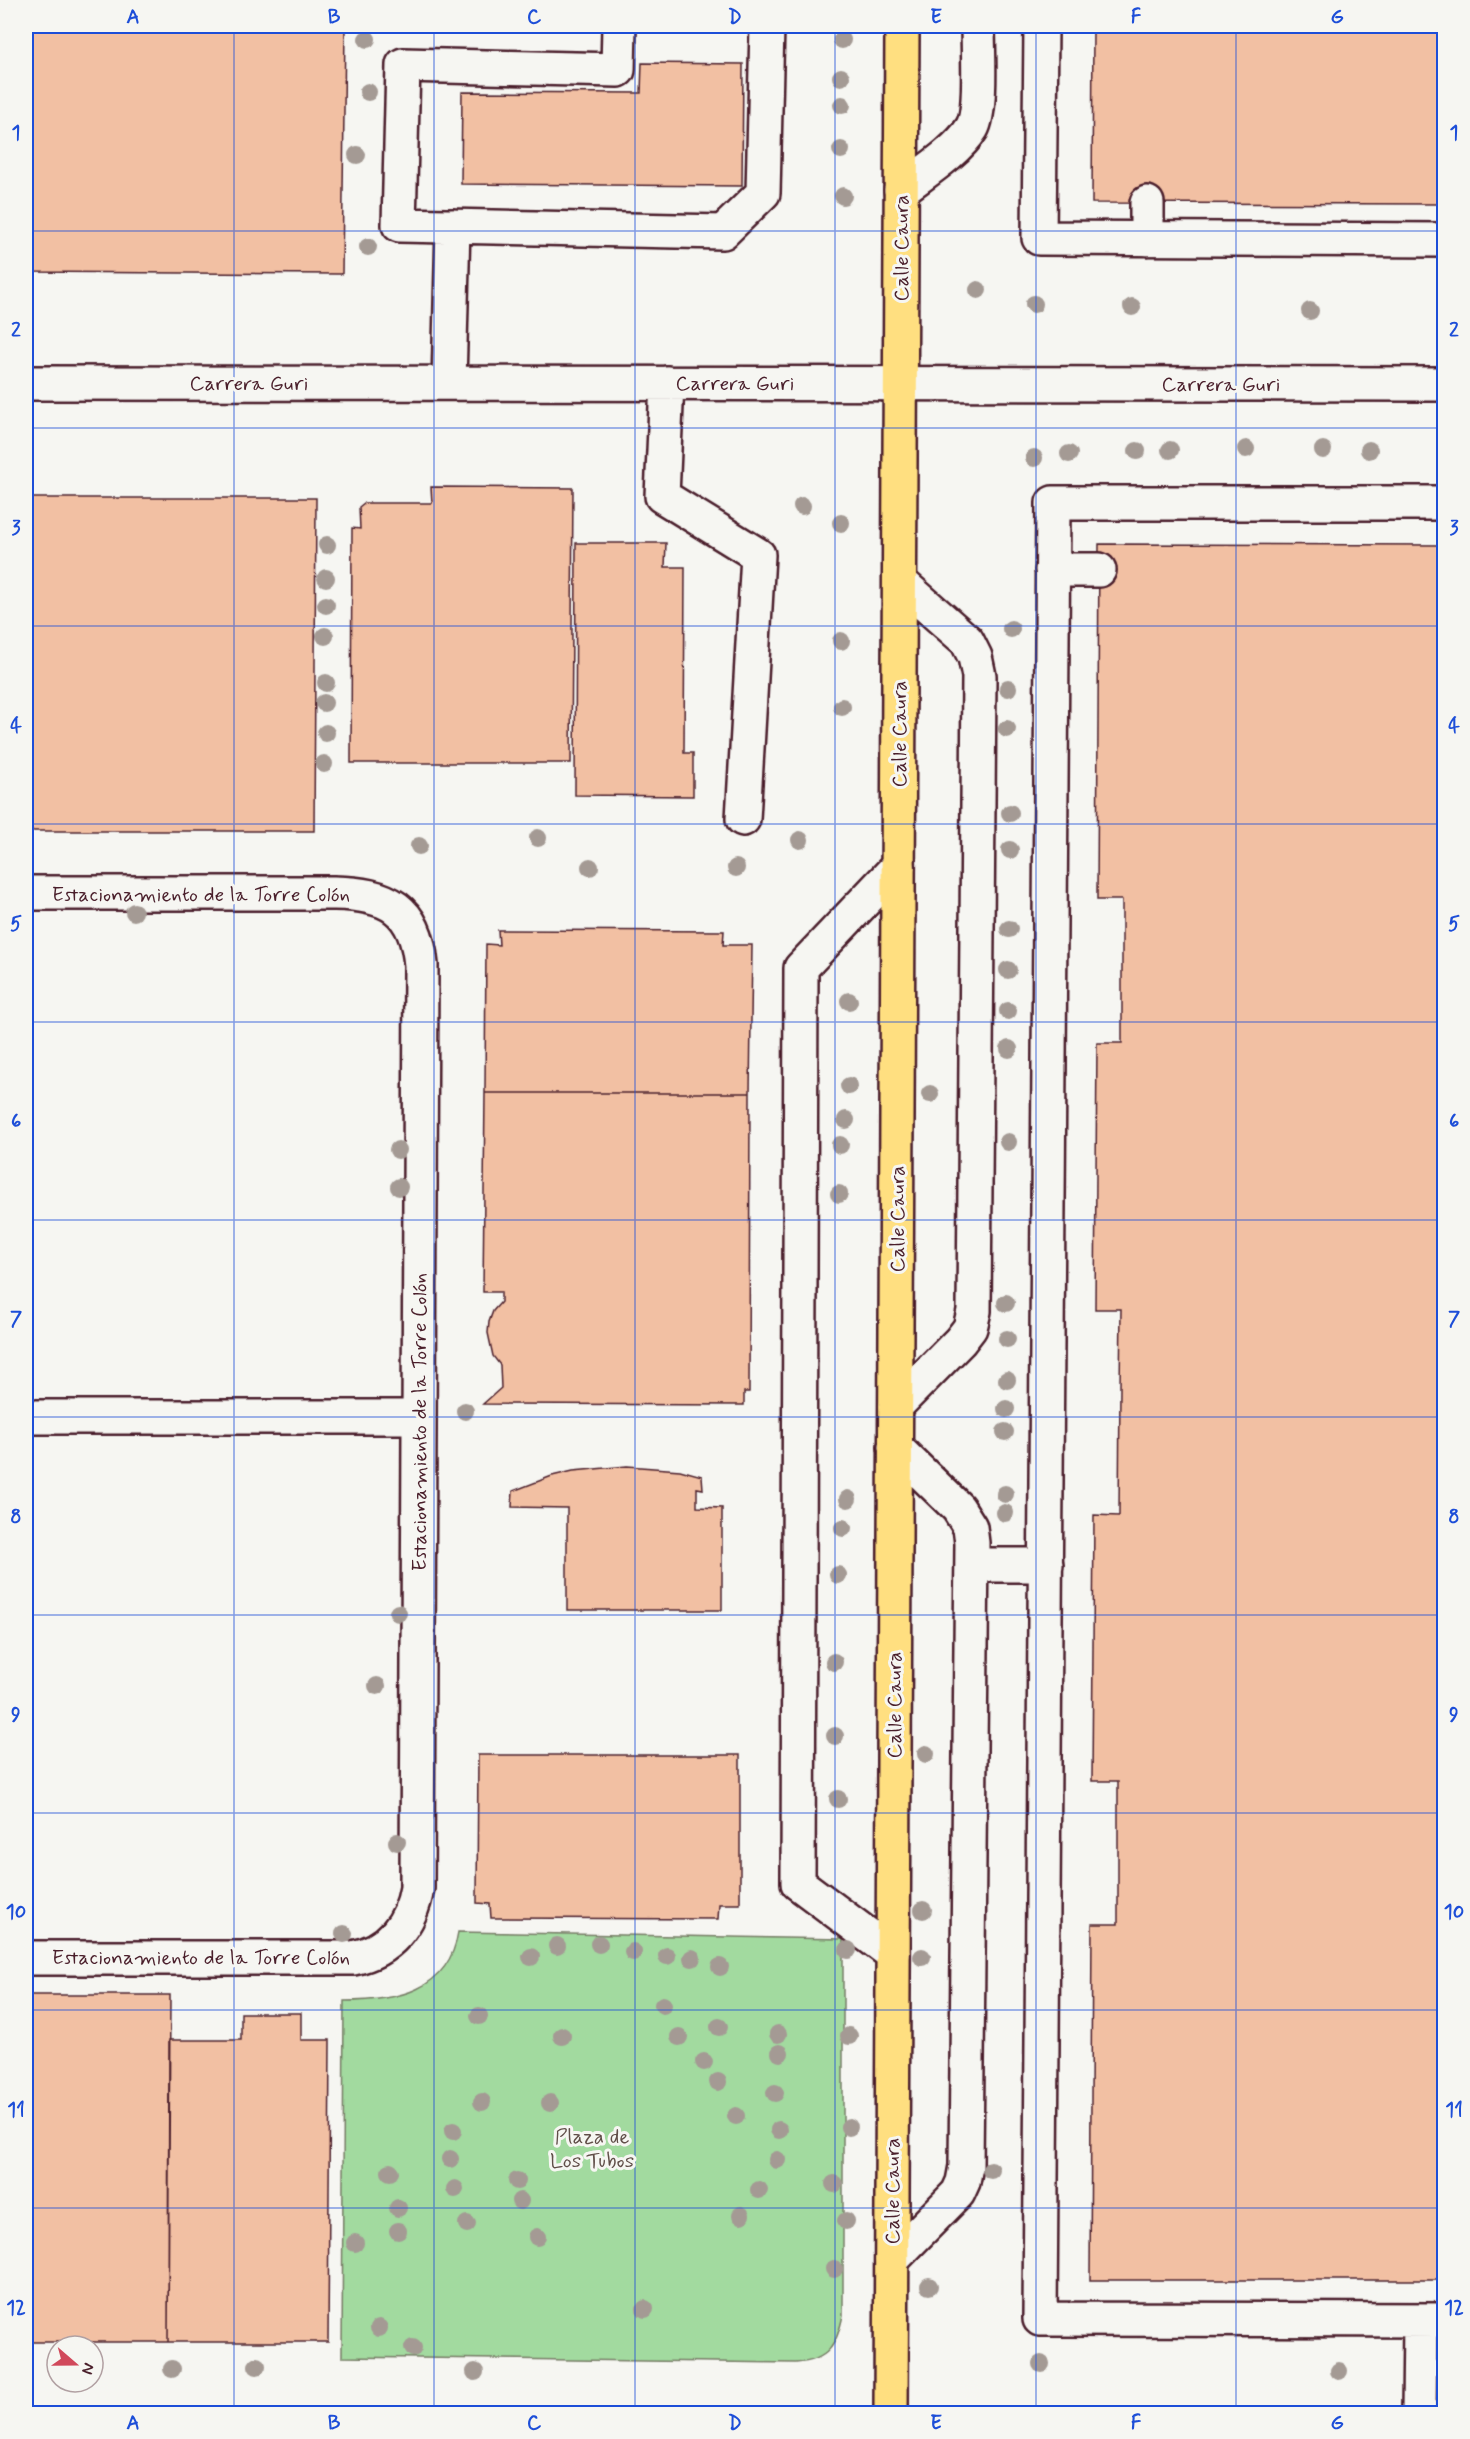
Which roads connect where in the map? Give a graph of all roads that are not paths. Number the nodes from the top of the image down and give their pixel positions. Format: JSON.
{"nodes":[{"id":1,"x":619,"y":26,"type":"edge"},
{"id":2,"x":767,"y":26,"type":"edge"},
{"id":3,"x":902,"y":26,"type":"edge"},
{"id":4,"x":978,"y":26,"type":"edge"},
{"id":5,"x":1041,"y":26,"type":"edge"},
{"id":6,"x":901,"y":190,"type":"junction"},
{"id":7,"x":1147,"y":203,"type":"dead end"},
{"id":8,"x":453,"y":226,"type":"junction"},
{"id":9,"x":1147,"y":239,"type":"junction"},
{"id":10,"x":1444,"y":240,"type":"edge"},
{"id":11,"x":26,"y":383,"type":"edge"},
{"id":12,"x":449,"y":383,"type":"junction"},
{"id":13,"x":666,"y":383,"type":"junction"},
{"id":14,"x":901,"y":384,"type":"junction"},
{"id":15,"x":1444,"y":384,"type":"edge"},
{"id":16,"x":1444,"y":503,"type":"edge"},
{"id":17,"x":1052,"y":570,"type":"junction"},
{"id":18,"x":1099,"y":570,"type":"dead end"},
{"id":19,"x":900,"y":582,"type":"junction"},
{"id":20,"x":743,"y":819,"type":"dead end"},
{"id":21,"x":898,"y":866,"type":"junction"},
{"id":22,"x":26,"y":893,"type":"edge"},
{"id":23,"x":896,"y":1406,"type":"junction"},
{"id":24,"x":26,"y":1417,"type":"edge"},
{"id":25,"x":419,"y":1417,"type":"junction"},
{"id":26,"x":895,"y":1447,"type":"junction"},
{"id":27,"x":972,"y":1565,"type":"junction"},
{"id":28,"x":1046,"y":1565,"type":"junction"},
{"id":29,"x":893,"y":1954,"type":"junction"},
{"id":30,"x":26,"y":1958,"type":"edge"},
{"id":31,"x":892,"y":2260,"type":"junction"},
{"id":32,"x":1432,"y":2320,"type":"edge"},
{"id":33,"x":891,"y":2414,"type":"edge"},
{"id":34,"x":1419,"y":2414,"type":"edge"}],
"edges":[{"from":1,"to":8,"type":"street"},
{"from":2,"to":8,"type":"street"},
{"from":3,"to":6,"type":"main road","name":"Calle Caura"},
{"from":4,"to":6,"type":"street"},
{"from":5,"to":9,"type":"street"},
{"from":6,"to":14,"type":"main road","name":"Calle Caura"},
{"from":7,"to":9,"type":"street"},
{"from":8,"to":12,"type":"street"},
{"from":9,"to":10,"type":"street"},
{"from":11,"to":12,"type":"street","name":"Carrera Guri"},
{"from":12,"to":13,"type":"street","name":"Carrera Guri"},
{"from":13,"to":14,"type":"street","name":"Carrera Guri"},
{"from":13,"to":20,"type":"street"},
{"from":14,"to":15,"type":"street","name":"Carrera Guri"},
{"from":14,"to":19,"type":"main road","name":"Calle Caura"},
{"from":16,"to":17,"type":"street"},
{"from":17,"to":18,"type":"street"},
{"from":17,"to":28,"type":"street"},
{"from":19,"to":21,"type":"main road","name":"Calle Caura"},
{"from":19,"to":23,"type":"street"},
{"from":21,"to":23,"type":"main road","name":"Calle Caura"},
{"from":21,"to":29,"type":"street"},
{"from":22,"to":25,"type":"street","name":"Estacionamiento de la Torre Colón"},
{"from":23,"to":26,"type":"main road","name":"Calle Caura"},
{"from":24,"to":25,"type":"street"},
{"from":25,"to":30,"type":"street","name":"Estacionamiento de la Torre Colón"},
{"from":26,"to":27,"type":"street"},
{"from":26,"to":29,"type":"main road","name":"Calle Caura"},
{"from":27,"to":28,"type":"street"},
{"from":27,"to":31,"type":"street"},
{"from":28,"to":32,"type":"street"},
{"from":29,"to":31,"type":"main road","name":"Calle Caura"},
{"from":31,"to":33,"type":"main road","name":"Calle Caura"},
{"from":32,"to":34,"type":"street"}]}
